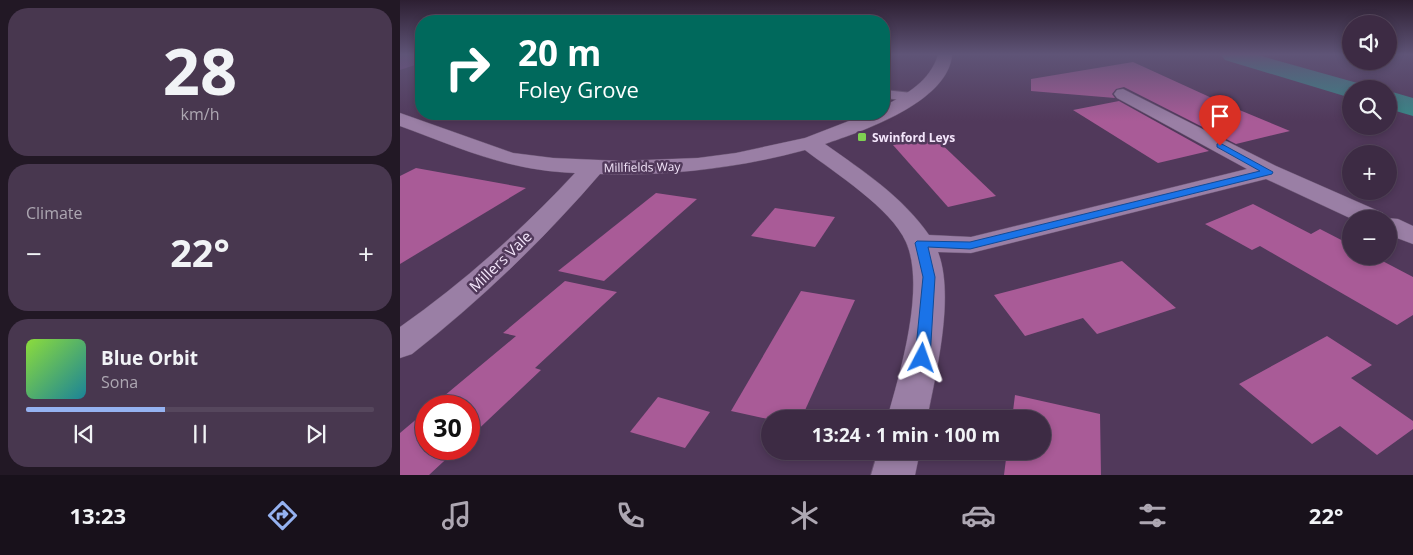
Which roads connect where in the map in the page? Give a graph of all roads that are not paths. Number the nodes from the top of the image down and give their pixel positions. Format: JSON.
{"nodes":[{"id":1,"x":935,"y":77,"type":"edge"},
{"id":2,"x":1123,"y":94,"type":"dead end"},
{"id":3,"x":890,"y":95,"type":"edge"},
{"id":4,"x":912,"y":97,"type":"junction"},
{"id":5,"x":890,"y":110,"type":"edge"},
{"id":6,"x":415,"y":111,"type":"edge"},
{"id":7,"x":400,"y":118,"type":"edge"},
{"id":8,"x":871,"y":120,"type":"edge"},
{"id":9,"x":809,"y":143,"type":"junction"},
{"id":10,"x":593,"y":168,"type":"junction"},
{"id":11,"x":1268,"y":172,"type":"junction"},
{"id":12,"x":1354,"y":210,"type":"edge"},
{"id":13,"x":1397,"y":229,"type":"edge"},
{"id":14,"x":1413,"y":236,"type":"edge"},
{"id":15,"x":921,"y":243,"type":"junction"},
{"id":16,"x":400,"y":345,"type":"edge"},
{"id":17,"x":909,"y":410,"type":"edge"},
{"id":18,"x":897,"y":460,"type":"edge"},
{"id":19,"x":893,"y":475,"type":"edge"}],
"edges":[{"from":1,"to":4,"type":"street","name":"Millfields Way"},
{"from":2,"to":11,"type":"street"},
{"from":3,"to":4,"type":"lane"},
{"from":4,"to":5,"type":"street","name":"Millfields Way"},
{"from":6,"to":7,"type":"street"},
{"from":7,"to":10,"type":"street","name":"Millfields Way"},
{"from":8,"to":9,"type":"street","name":"Millfields Way"},
{"from":9,"to":10,"type":"street","name":"Millfields Way"},
{"from":9,"to":15,"type":"street"},
{"from":10,"to":16,"type":"street","name":"Millers Vale"},
{"from":11,"to":12,"type":"street"},
{"from":11,"to":15,"type":"street"},
{"from":13,"to":14,"type":"street"},
{"from":15,"to":17,"type":"street"},
{"from":18,"to":19,"type":"street"}]}
